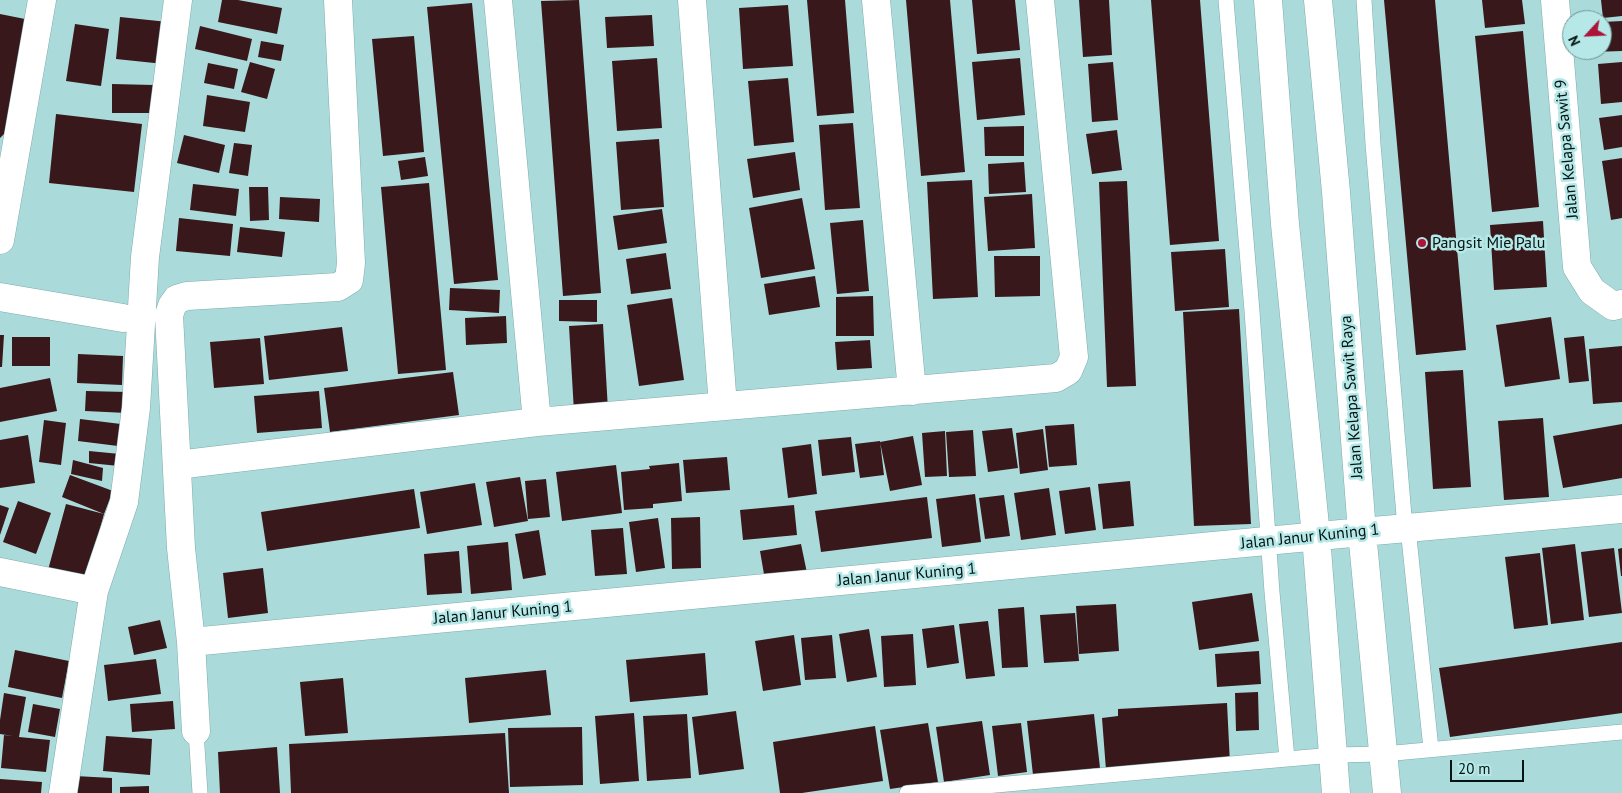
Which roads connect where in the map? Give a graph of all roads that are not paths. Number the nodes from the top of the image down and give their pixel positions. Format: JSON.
{"nodes":[{"id":1,"x":42,"y":0,"type":"edge"},
{"id":2,"x":178,"y":0,"type":"edge"},
{"id":3,"x":338,"y":0,"type":"edge"},
{"id":4,"x":498,"y":0,"type":"edge"},
{"id":5,"x":692,"y":0,"type":"edge"},
{"id":6,"x":876,"y":0,"type":"edge"},
{"id":7,"x":1040,"y":0,"type":"edge"},
{"id":8,"x":1226,"y":0,"type":"edge"},
{"id":9,"x":1268,"y":0,"type":"edge"},
{"id":10,"x":1318,"y":0,"type":"edge"},
{"id":11,"x":1364,"y":0,"type":"edge"},
{"id":12,"x":1554,"y":0,"type":"edge"},
{"id":13,"x":0,"y":240,"type":"edge"},
{"id":14,"x":0,"y":297,"type":"edge"},
{"id":15,"x":1622,"y":304,"type":"edge"},
{"id":16,"x":123,"y":318,"type":"dead end"},
{"id":17,"x":912,"y":391,"type":"junction"},
{"id":18,"x":723,"y":406,"type":"junction"},
{"id":19,"x":537,"y":422,"type":"junction"},
{"id":20,"x":177,"y":465,"type":"junction"},
{"id":21,"x":1622,"y":509,"type":"edge"},
{"id":22,"x":1406,"y":528,"type":"junction"},
{"id":23,"x":1362,"y":532,"type":"junction"},
{"id":24,"x":1316,"y":536,"type":"junction"},
{"id":25,"x":1268,"y":541,"type":"junction"},
{"id":26,"x":0,"y":572,"type":"edge"},
{"id":27,"x":94,"y":591,"type":"junction"},
{"id":28,"x":192,"y":642,"type":"junction"},
{"id":29,"x":196,"y":731,"type":"joint"},
{"id":30,"x":1622,"y":732,"type":"edge"},
{"id":31,"x":1431,"y":749,"type":"junction"},
{"id":32,"x":1384,"y":754,"type":"junction"},
{"id":33,"x":1334,"y":755,"type":"junction"},
{"id":34,"x":1287,"y":759,"type":"junction"},
{"id":35,"x":62,"y":793,"type":"edge"},
{"id":36,"x":200,"y":793,"type":"edge"},
{"id":37,"x":907,"y":793,"type":"edge"},
{"id":38,"x":1336,"y":793,"type":"edge"},
{"id":39,"x":1386,"y":793,"type":"edge"}],
"edges":[{"from":1,"to":13,"type":"street"},
{"from":2,"to":27,"type":"street"},
{"from":3,"to":20,"type":"street"},
{"from":4,"to":19,"type":"street"},
{"from":5,"to":18,"type":"street"},
{"from":6,"to":17,"type":"street"},
{"from":7,"to":17,"type":"street"},
{"from":8,"to":25,"type":"lane"},
{"from":9,"to":24,"type":"street"},
{"from":10,"to":23,"type":"street","name":"Jalan Kelapa Sawit Raya"},
{"from":11,"to":22,"type":"lane"},
{"from":12,"to":15,"type":"street","name":"Jalan Kelapa Sawit 9"},
{"from":14,"to":16,"type":"street"},
{"from":17,"to":18,"type":"street"},
{"from":18,"to":19,"type":"street"},
{"from":19,"to":20,"type":"street"},
{"from":20,"to":28,"type":"street"},
{"from":21,"to":22,"type":"street","name":"Jalan Janur Kuning 1"},
{"from":22,"to":23,"type":"street","name":"Jalan Janur Kuning 1"},
{"from":22,"to":31,"type":"lane"},
{"from":23,"to":24,"type":"street","name":"Jalan Janur Kuning 1"},
{"from":23,"to":32,"type":"street","name":"Jalan Kelapa Sawit Raya"},
{"from":24,"to":25,"type":"street","name":"Jalan Janur Kuning 1"},
{"from":24,"to":33,"type":"street"},
{"from":25,"to":28,"type":"street","name":"Jalan Janur Kuning 1"},
{"from":25,"to":34,"type":"lane"},
{"from":26,"to":27,"type":"street"},
{"from":27,"to":35,"type":"street"},
{"from":28,"to":29,"type":"street"},
{"from":29,"to":36,"type":"lane"},
{"from":30,"to":31,"type":"lane"},
{"from":31,"to":32,"type":"lane"},
{"from":32,"to":33,"type":"lane"},
{"from":32,"to":39,"type":"street","name":"Jalan Kelapa Sawit Raya"},
{"from":33,"to":34,"type":"lane"},
{"from":33,"to":38,"type":"street"},
{"from":34,"to":37,"type":"lane"}]}
